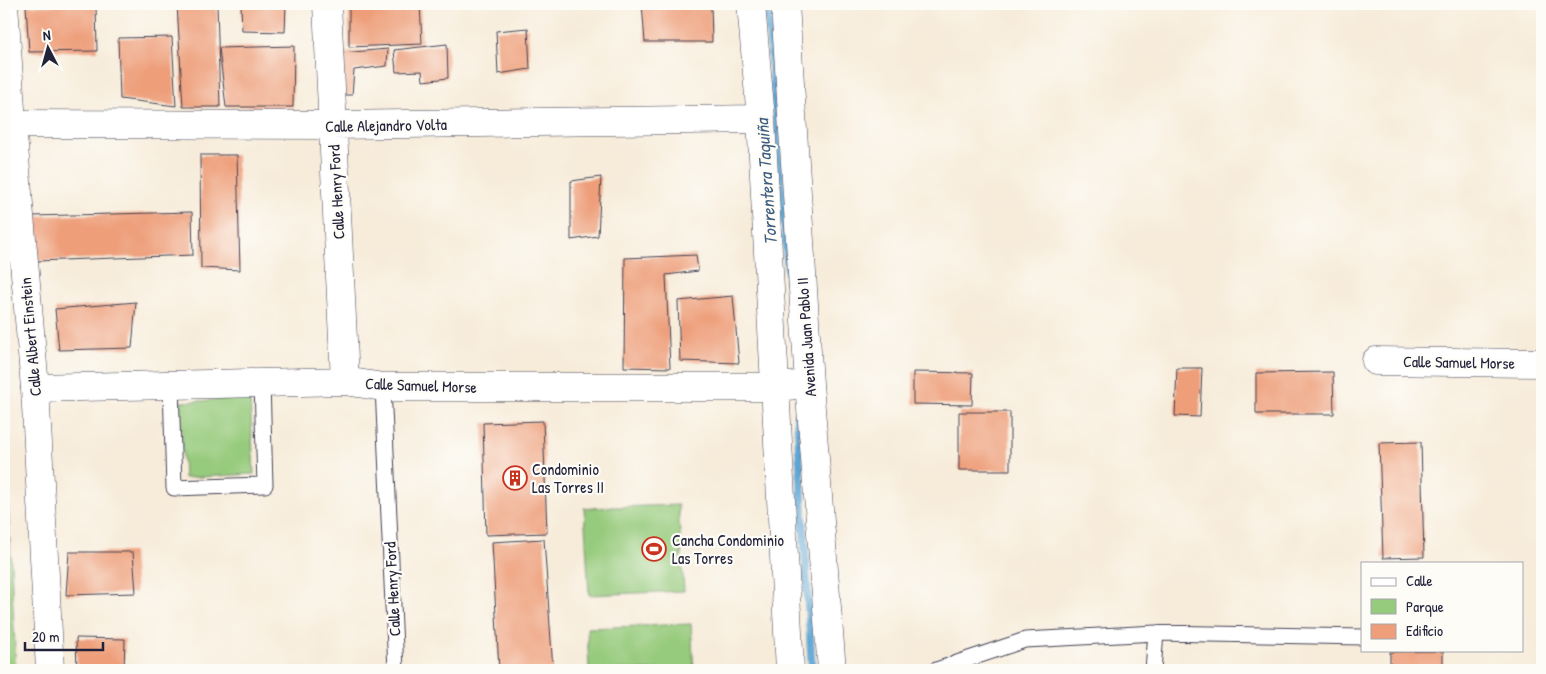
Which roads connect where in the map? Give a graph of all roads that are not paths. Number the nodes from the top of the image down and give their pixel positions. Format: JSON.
{"nodes":[{"id":1,"x":4,"y":4,"type":"edge"},
{"id":2,"x":327,"y":4,"type":"edge"},
{"id":3,"x":752,"y":4,"type":"edge"},
{"id":4,"x":784,"y":4,"type":"edge"},
{"id":5,"x":761,"y":119,"type":"junction"},
{"id":6,"x":12,"y":124,"type":"junction"},
{"id":7,"x":332,"y":125,"type":"junction"},
{"id":8,"x":1376,"y":362,"type":"dead end"},
{"id":9,"x":1542,"y":364,"type":"edge"},
{"id":10,"x":345,"y":381,"type":"junction"},
{"id":11,"x":262,"y":383,"type":"junction"},
{"id":12,"x":808,"y":384,"type":"junction"},
{"id":13,"x":171,"y":385,"type":"junction"},
{"id":14,"x":383,"y":387,"type":"junction"},
{"id":15,"x":776,"y":387,"type":"junction"},
{"id":16,"x":35,"y":388,"type":"junction"},
{"id":17,"x":1156,"y":633,"type":"junction"},
{"id":18,"x":1361,"y":637,"type":"edge"},
{"id":19,"x":50,"y":670,"type":"edge"},
{"id":20,"x":396,"y":670,"type":"edge"},
{"id":21,"x":790,"y":670,"type":"edge"},
{"id":22,"x":832,"y":670,"type":"edge"},
{"id":23,"x":936,"y":670,"type":"edge"},
{"id":24,"x":1153,"y":670,"type":"edge"}],
"edges":[{"from":1,"to":6,"type":"street","name":"Calle Albert Einstein"},
{"from":2,"to":7,"type":"street","name":"Calle Henry Ford"},
{"from":3,"to":5,"type":"street","name":"Avenida Juan Pablo II"},
{"from":4,"to":12,"type":"street","name":"Avenida Juan Pablo II"},
{"from":5,"to":7,"type":"street","name":"Calle Alejandro Volta"},
{"from":5,"to":15,"type":"street","name":"Avenida Juan Pablo II"},
{"from":6,"to":7,"type":"street","name":"Calle Alejandro Volta"},
{"from":6,"to":16,"type":"street","name":"Calle Albert Einstein"},
{"from":7,"to":10,"type":"street","name":"Calle Henry Ford"},
{"from":8,"to":9,"type":"street","name":"Calle Samuel Morse"},
{"from":10,"to":11,"type":"street","name":"Calle Samuel Morse"},
{"from":10,"to":14,"type":"street","name":"Calle Samuel Morse"},
{"from":11,"to":13,"type":"street","name":"Calle Samuel Morse"},
{"from":11,"to":13,"type":"lane"},
{"from":12,"to":15,"type":"street","name":"Calle Samuel Morse"},
{"from":12,"to":22,"type":"street","name":"Avenida Juan Pablo II"},
{"from":13,"to":16,"type":"street","name":"Calle Samuel Morse"},
{"from":14,"to":15,"type":"street","name":"Calle Samuel Morse"},
{"from":14,"to":20,"type":"lane","name":"Calle Henry Ford"},
{"from":15,"to":21,"type":"street","name":"Avenida Juan Pablo II"},
{"from":16,"to":19,"type":"street","name":"Calle Albert Einstein"},
{"from":17,"to":18,"type":"lane"},
{"from":17,"to":23,"type":"lane"},
{"from":17,"to":24,"type":"lane"}]}
